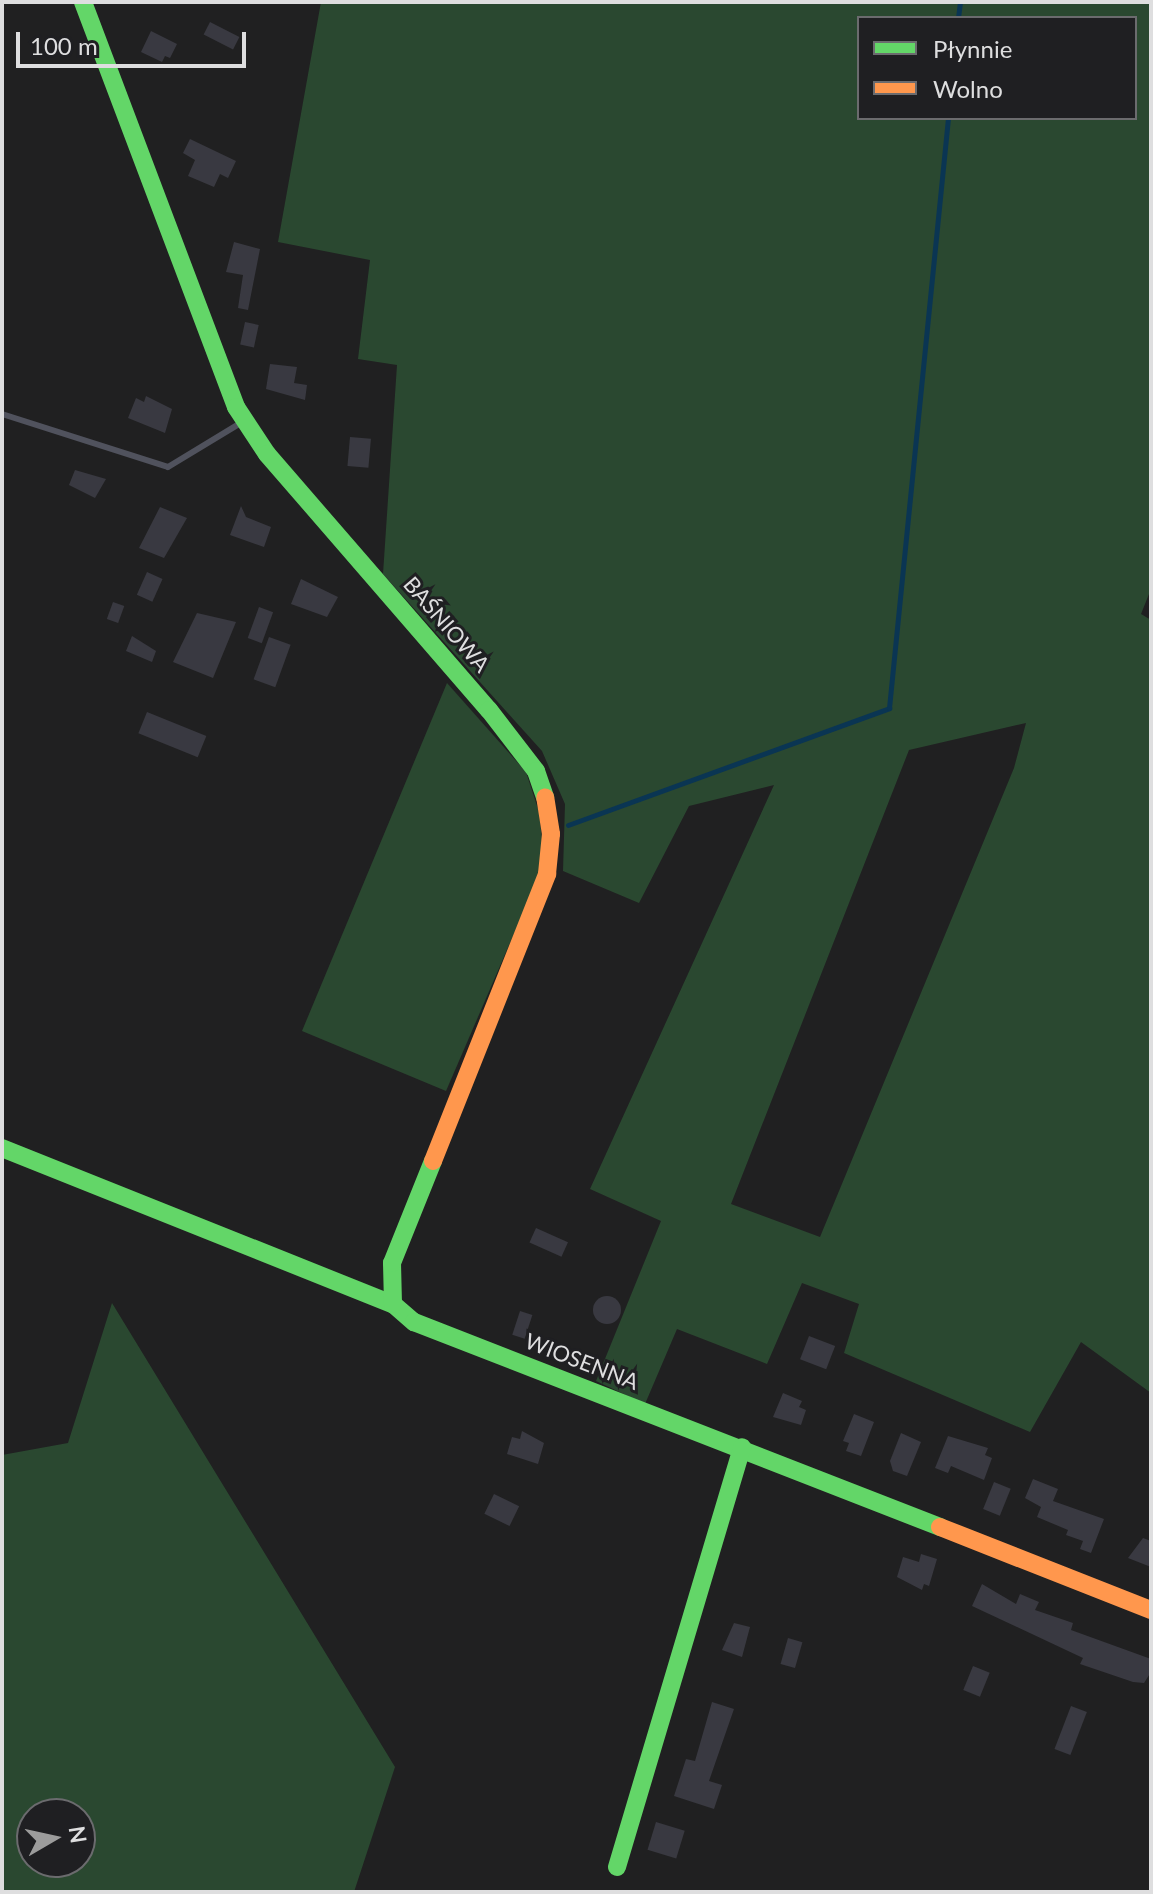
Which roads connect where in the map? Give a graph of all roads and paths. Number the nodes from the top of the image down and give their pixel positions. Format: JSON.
{"nodes":[{"id":1,"x":83,"y":2,"type":"edge"},
{"id":2,"x":2,"y":414,"type":"edge"},
{"id":3,"x":245,"y":421,"type":"junction"},
{"id":4,"x":2,"y":1148,"type":"edge"},
{"id":5,"x":393,"y":1304,"type":"junction"},
{"id":6,"x":742,"y":1447,"type":"junction"},
{"id":7,"x":1151,"y":1610,"type":"edge"},
{"id":8,"x":617,"y":1867,"type":"dead end"}],
"edges":[{"from":1,"to":3,"type":"street","name":"BAŚNIOWA"},
{"from":2,"to":3,"type":"lane"},
{"from":3,"to":5,"type":"street","name":"BAŚNIOWA"},
{"from":4,"to":5,"type":"street","name":"WIOSENNA"},
{"from":5,"to":6,"type":"street","name":"WIOSENNA"},
{"from":6,"to":7,"type":"street","name":"WIOSENNA"},
{"from":6,"to":8,"type":"street"}]}
